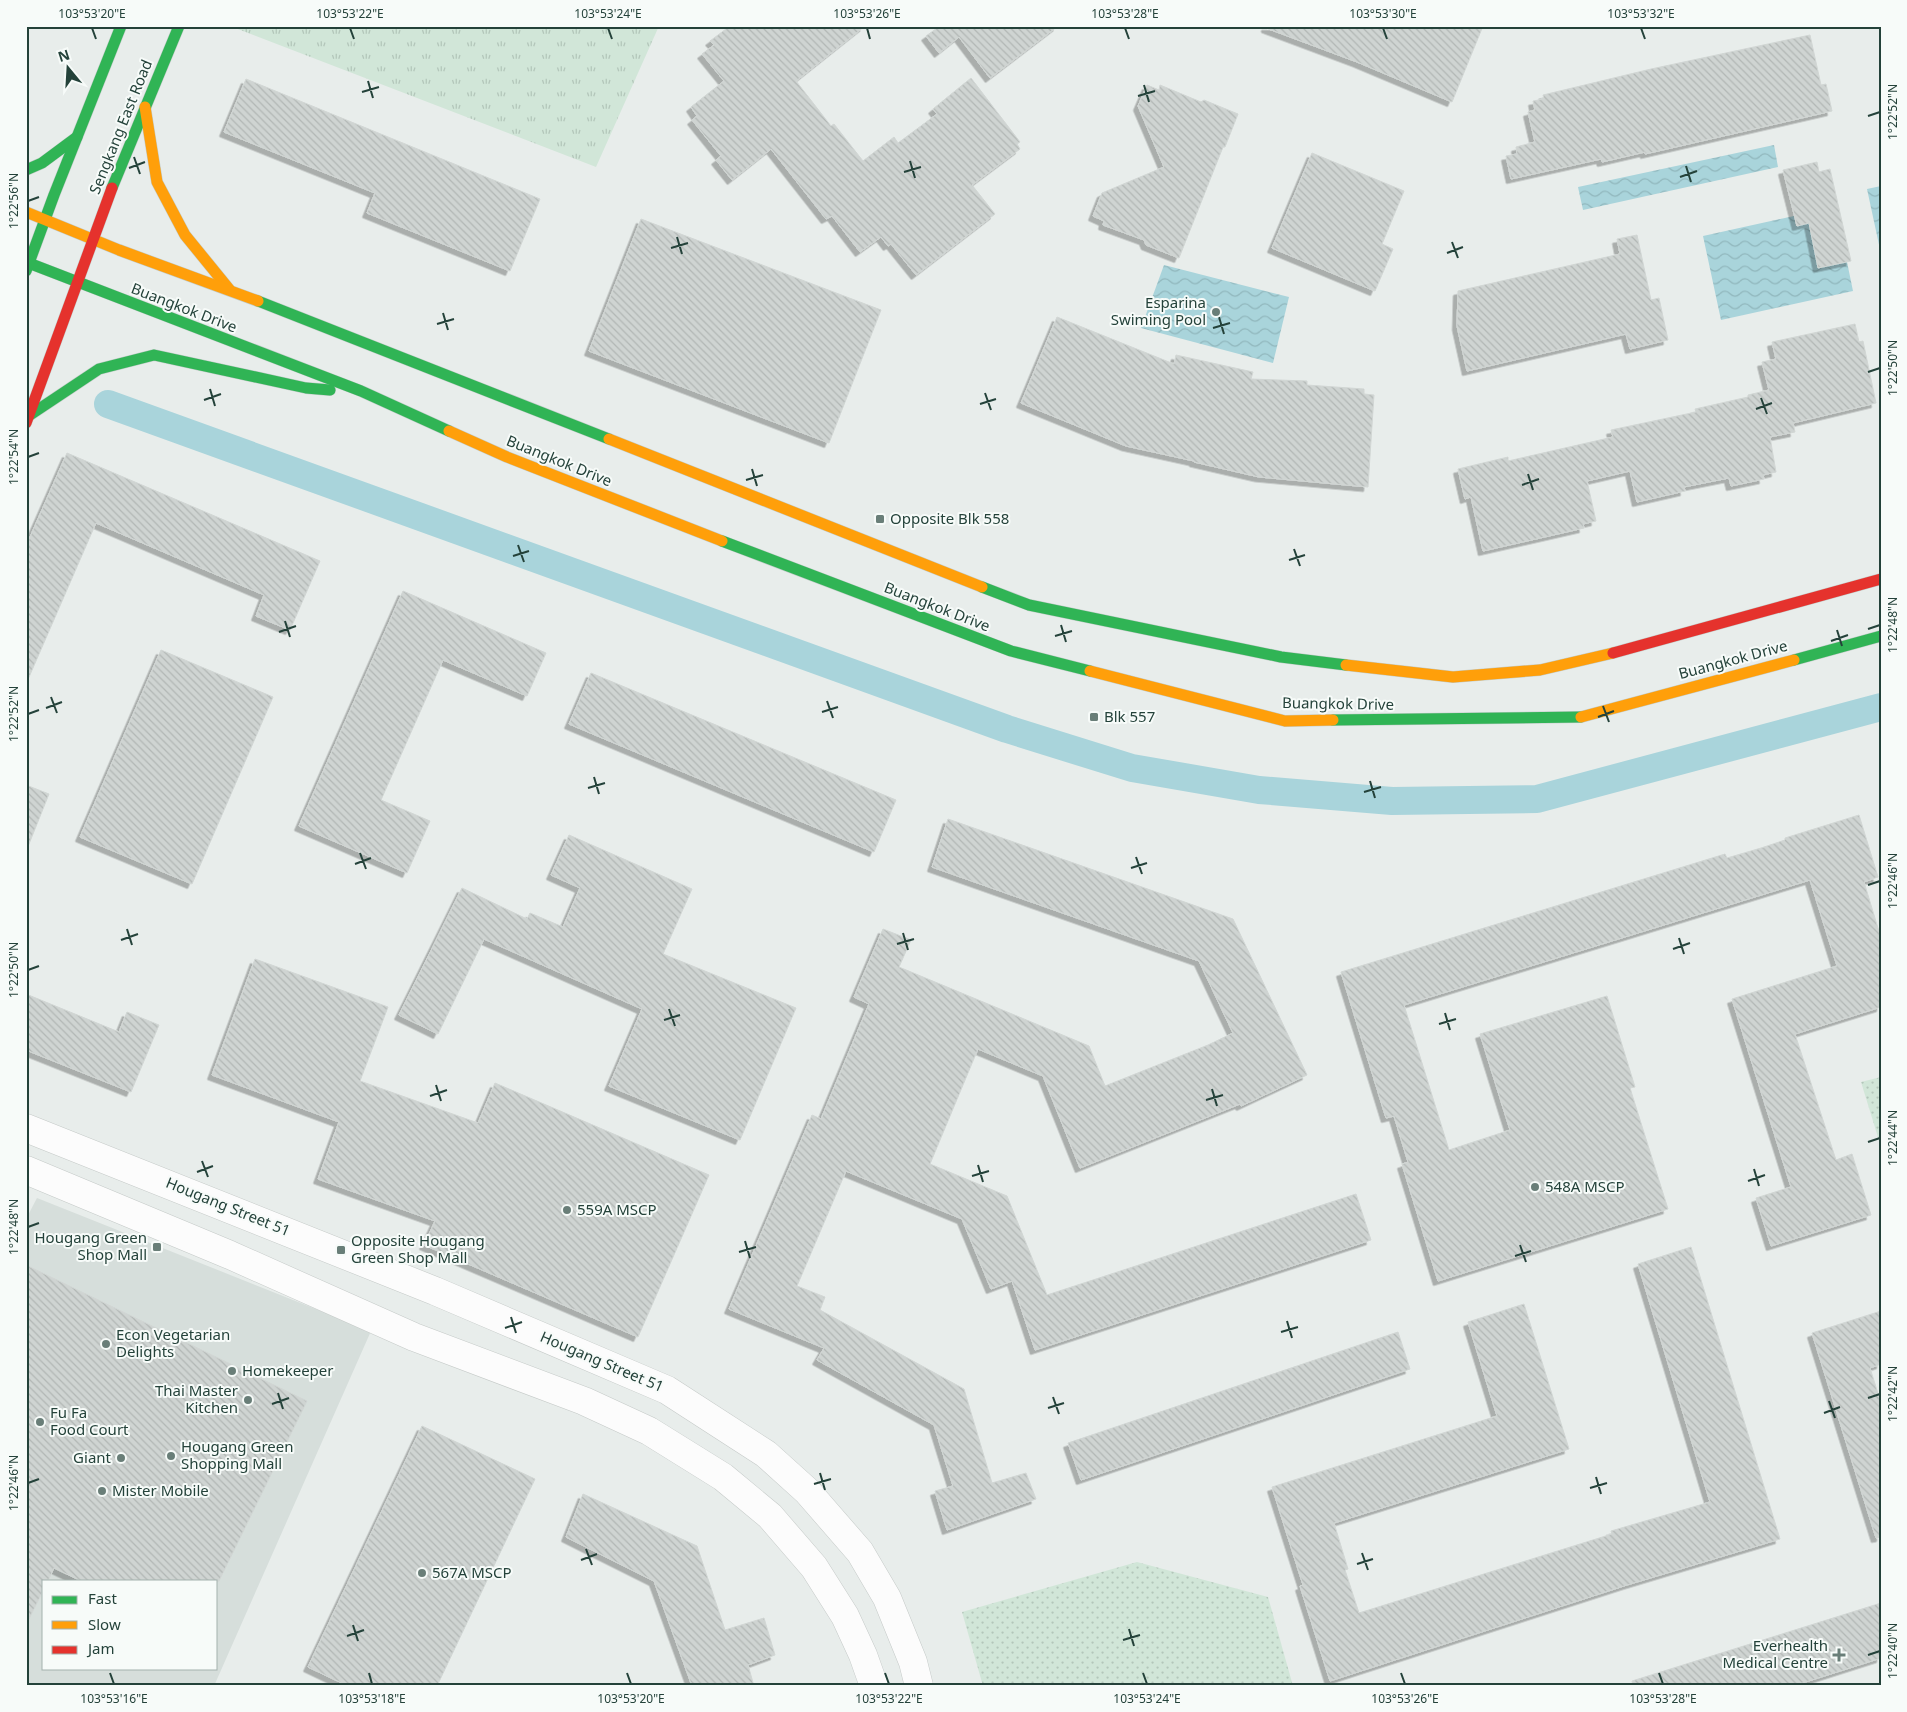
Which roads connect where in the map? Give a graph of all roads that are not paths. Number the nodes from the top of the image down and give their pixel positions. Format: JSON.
{"nodes":[{"id":1,"x":121,"y":26,"type":"edge"},
{"id":2,"x":179,"y":26,"type":"edge"},
{"id":3,"x":145,"y":105,"type":"junction"},
{"id":4,"x":77,"y":136,"type":"junction"},
{"id":5,"x":26,"y":170,"type":"edge"},
{"id":6,"x":26,"y":212,"type":"edge"},
{"id":7,"x":44,"y":220,"type":"junction"},
{"id":8,"x":94,"y":240,"type":"junction"},
{"id":9,"x":27,"y":265,"type":"edge"},
{"id":10,"x":79,"y":284,"type":"junction"},
{"id":11,"x":229,"y":289,"type":"junction"},
{"id":12,"x":362,"y":392,"type":"junction"},
{"id":13,"x":28,"y":419,"type":"edge"},
{"id":14,"x":1881,"y":579,"type":"edge"},
{"id":15,"x":1881,"y":636,"type":"edge"},
{"id":16,"x":26,"y":1128,"type":"edge"},
{"id":17,"x":26,"y":1170,"type":"edge"},
{"id":18,"x":874,"y":1686,"type":"edge"},
{"id":19,"x":919,"y":1686,"type":"edge"}],
"edges":[{"from":1,"to":4,"type":"main road"},
{"from":2,"to":3,"type":"main road","name":"Sengkang East Road"},
{"from":3,"to":8,"type":"main road","name":"Sengkang East Road"},
{"from":3,"to":11,"type":"main road"},
{"from":4,"to":5,"type":"main road"},
{"from":4,"to":7,"type":"main road"},
{"from":6,"to":7,"type":"main road"},
{"from":7,"to":8,"type":"main road"},
{"from":7,"to":9,"type":"main road"},
{"from":8,"to":10,"type":"main road","name":"Sengkang East Road"},
{"from":8,"to":11,"type":"main road"},
{"from":9,"to":10,"type":"main road","name":"Buangkok Drive"},
{"from":10,"to":12,"type":"main road","name":"Buangkok Drive"},
{"from":10,"to":13,"type":"main road","name":"Sengkang East Road"},
{"from":11,"to":14,"type":"main road"},
{"from":12,"to":13,"type":"main road"},
{"from":12,"to":15,"type":"main road","name":"Buangkok Drive"},
{"from":16,"to":19,"type":"street","name":"Hougang Street 51"},
{"from":17,"to":18,"type":"street"}]}
